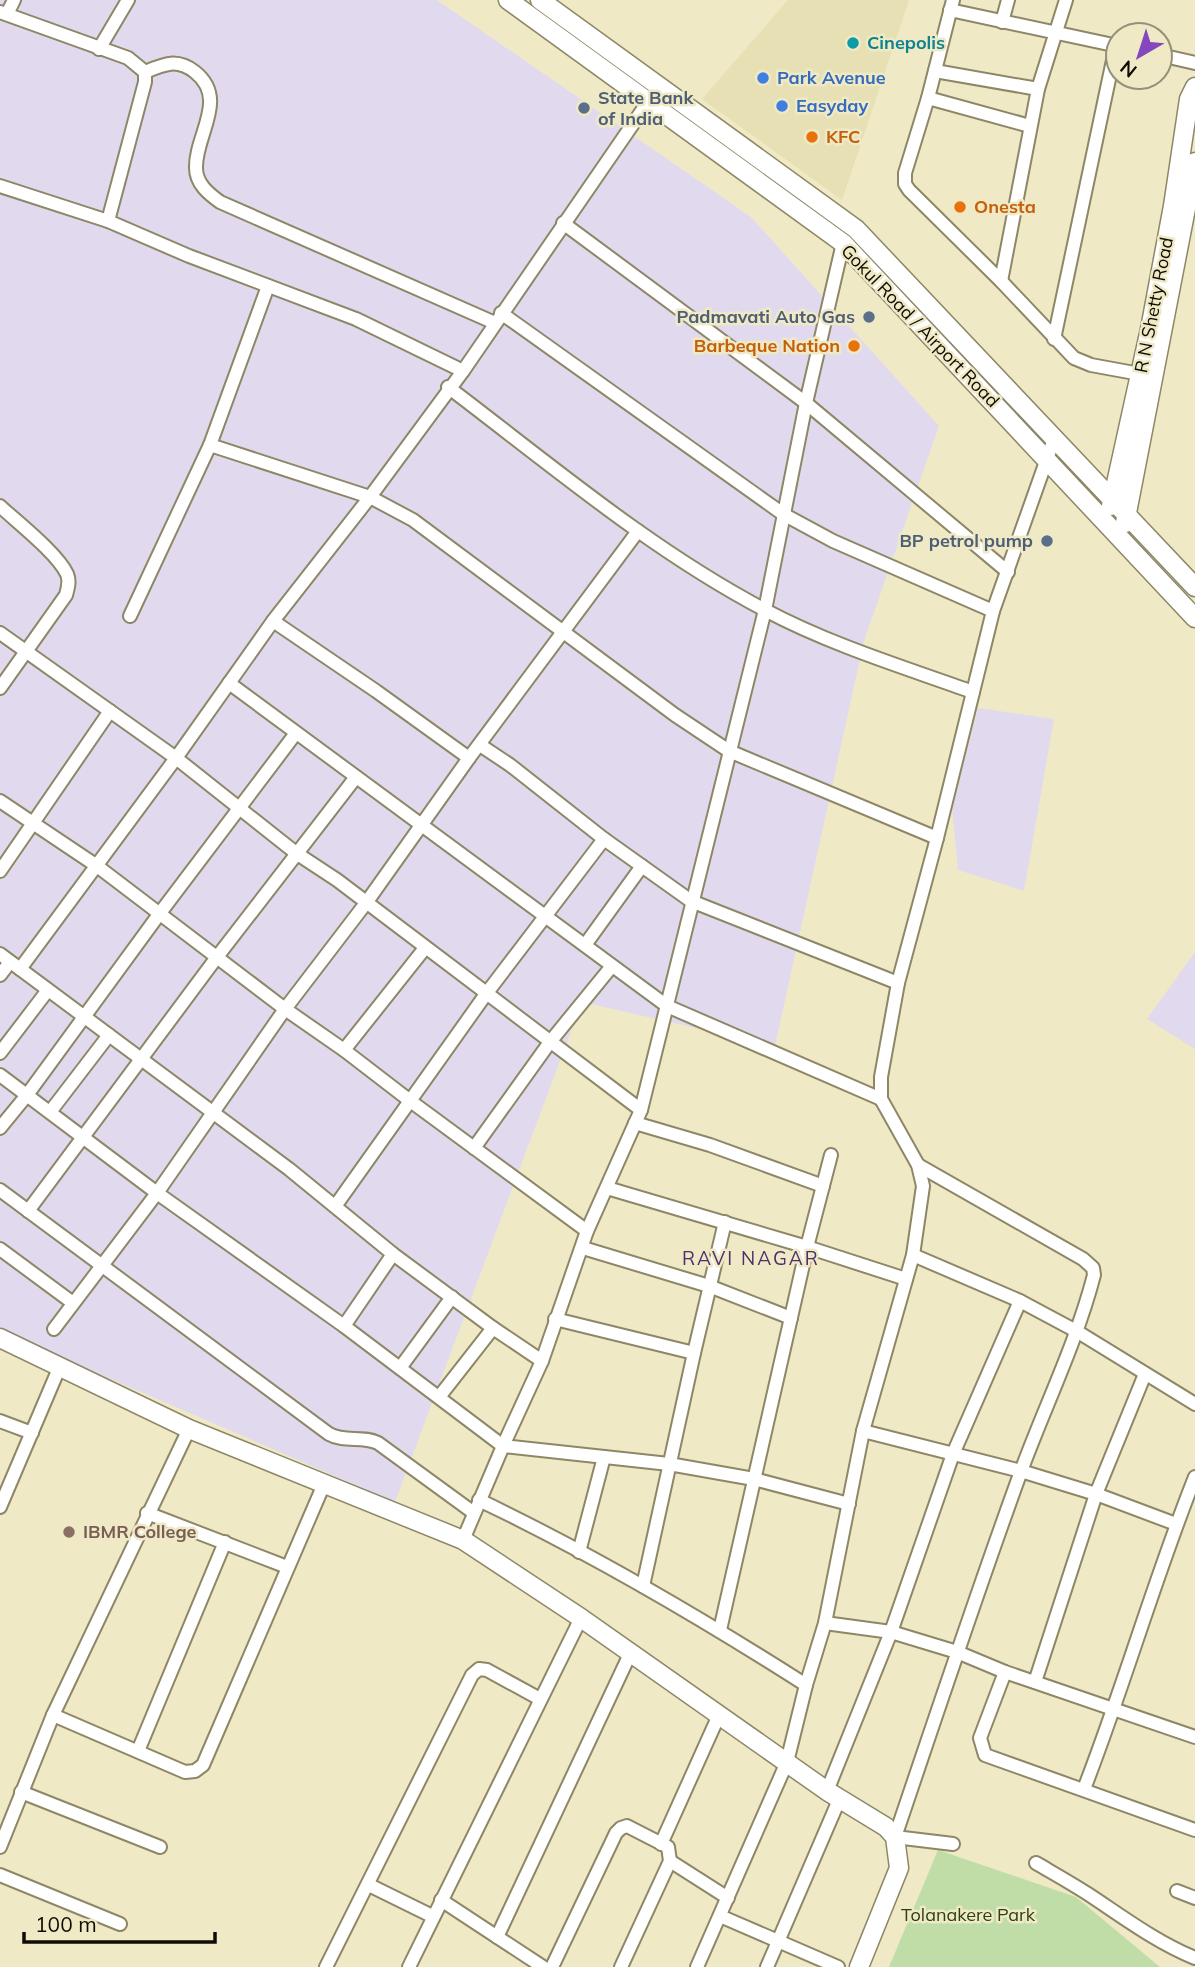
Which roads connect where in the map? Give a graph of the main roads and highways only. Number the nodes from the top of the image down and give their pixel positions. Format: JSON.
{"nodes":[{"id":1,"x":508,"y":0,"type":"edge"},
{"id":2,"x":540,"y":0,"type":"edge"},
{"id":3,"x":1195,"y":87,"type":"edge"},
{"id":4,"x":1195,"y":162,"type":"edge"},
{"id":5,"x":1180,"y":208,"type":"junction"},
{"id":6,"x":1182,"y":229,"type":"edge"},
{"id":7,"x":1143,"y":386,"type":"junction"},
{"id":8,"x":1113,"y":500,"type":"junction"},
{"id":9,"x":1128,"y":514,"type":"junction"},
{"id":10,"x":1106,"y":523,"type":"junction"},
{"id":11,"x":1120,"y":537,"type":"junction"},
{"id":12,"x":1195,"y":587,"type":"edge"},
{"id":13,"x":1195,"y":618,"type":"edge"},
{"id":14,"x":0,"y":1338,"type":"edge"},
{"id":15,"x":859,"y":1967,"type":"edge"}],
"edges":[{"from":1,"to":10,"type":"main road","name":"Gokul Road / Airport Road"},
{"from":2,"to":8,"type":"main road","name":"Gokul Road / Airport Road"},
{"from":3,"to":5,"type":"main road","name":"R N Shetty Road"},
{"from":4,"to":5,"type":"main road","name":"R N Shetty Road"},
{"from":5,"to":6,"type":"main road","name":"R N Shetty Road"},
{"from":6,"to":7,"type":"main road","name":"R N Shetty Road"},
{"from":7,"to":8,"type":"main road","name":"R N Shetty Road"},
{"from":7,"to":9,"type":"main road","name":"R N Shetty Road"},
{"from":8,"to":9,"type":"main road","name":"Gokul Road / Airport Road"},
{"from":8,"to":10,"type":"main road","name":"R N Shetty Road"},
{"from":9,"to":11,"type":"main road","name":"R N Shetty Road"},
{"from":9,"to":12,"type":"main road","name":"Gokul Road / Airport Road"},
{"from":10,"to":11,"type":"main road","name":"Gokul Road / Airport Road"},
{"from":11,"to":13,"type":"main road","name":"Gokul Road / Airport Road"},
{"from":14,"to":15,"type":"main road"}]}
